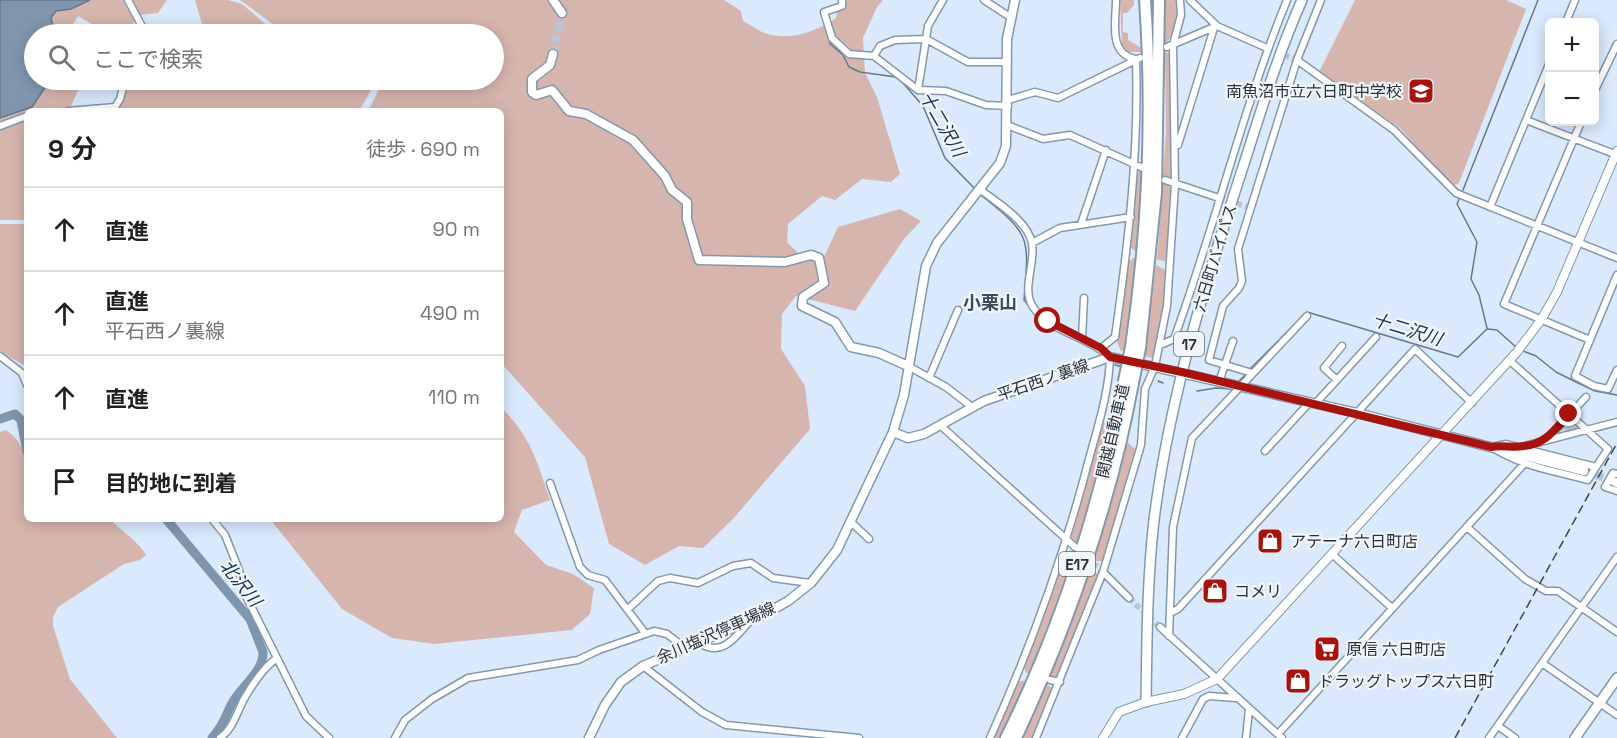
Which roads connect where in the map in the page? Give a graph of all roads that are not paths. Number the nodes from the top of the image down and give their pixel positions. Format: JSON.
{"nodes":[{"id":1,"x":128,"y":0,"type":"edge"},
{"id":2,"x":553,"y":0,"type":"edge"},
{"id":3,"x":842,"y":0,"type":"edge"},
{"id":4,"x":943,"y":0,"type":"edge"},
{"id":5,"x":984,"y":0,"type":"edge"},
{"id":6,"x":1015,"y":0,"type":"edge"},
{"id":7,"x":1116,"y":0,"type":"edge"},
{"id":8,"x":1145,"y":0,"type":"edge"},
{"id":9,"x":1159,"y":0,"type":"edge"},
{"id":10,"x":1180,"y":0,"type":"edge"},
{"id":11,"x":1190,"y":0,"type":"edge"},
{"id":12,"x":1287,"y":0,"type":"edge"},
{"id":13,"x":1302,"y":0,"type":"edge"},
{"id":14,"x":1321,"y":0,"type":"edge"},
{"id":15,"x":1575,"y":0,"type":"edge"},
{"id":16,"x":562,"y":14,"type":"dead end"},
{"id":17,"x":1010,"y":17,"type":"junction"},
{"id":18,"x":1568,"y":18,"type":"edge"},
{"id":19,"x":141,"y":24,"type":"edge"},
{"id":20,"x":1215,"y":27,"type":"junction"},
{"id":21,"x":926,"y":39,"type":"junction"},
{"id":22,"x":1617,"y":45,"type":"edge"},
{"id":23,"x":1170,"y":46,"type":"junction"},
{"id":24,"x":1267,"y":48,"type":"junction"},
{"id":25,"x":552,"y":54,"type":"tunnel mouth"},
{"id":26,"x":874,"y":56,"type":"junction"},
{"id":27,"x":1138,"y":59,"type":"junction"},
{"id":28,"x":1297,"y":60,"type":"junction"},
{"id":29,"x":1007,"y":63,"type":"junction"},
{"id":30,"x":1546,"y":72,"type":"edge"},
{"id":31,"x":1599,"y":82,"type":"edge"},
{"id":32,"x":122,"y":90,"type":"edge"},
{"id":33,"x":918,"y":90,"type":"junction"},
{"id":34,"x":1008,"y":104,"type":"junction"},
{"id":35,"x":103,"y":108,"type":"edge"},
{"id":36,"x":24,"y":117,"type":"edge"},
{"id":37,"x":1526,"y":120,"type":"junction"},
{"id":38,"x":1007,"y":125,"type":"junction"},
{"id":39,"x":0,"y":126,"type":"edge"},
{"id":40,"x":1579,"y":126,"type":"edge"},
{"id":41,"x":1573,"y":138,"type":"junction"},
{"id":42,"x":1106,"y":150,"type":"junction"},
{"id":43,"x":1176,"y":150,"type":"junction"},
{"id":44,"x":1616,"y":154,"type":"edge"},
{"id":45,"x":1135,"y":164,"type":"junction"},
{"id":46,"x":1143,"y":168,"type":"dead end"},
{"id":47,"x":1165,"y":180,"type":"dead end"},
{"id":48,"x":1175,"y":185,"type":"junction"},
{"id":49,"x":981,"y":190,"type":"junction"},
{"id":50,"x":1219,"y":198,"type":"junction"},
{"id":51,"x":1490,"y":207,"type":"junction"},
{"id":52,"x":1131,"y":216,"type":"junction"},
{"id":53,"x":1081,"y":224,"type":"junction"},
{"id":54,"x":1538,"y":227,"type":"junction"},
{"id":55,"x":1579,"y":242,"type":"junction"},
{"id":56,"x":1032,"y":243,"type":"junction"},
{"id":57,"x":1617,"y":258,"type":"edge"},
{"id":58,"x":1617,"y":275,"type":"edge"},
{"id":59,"x":1084,"y":298,"type":"dead end"},
{"id":60,"x":958,"y":310,"type":"dead end"},
{"id":61,"x":1307,"y":316,"type":"dead end"},
{"id":62,"x":1541,"y":320,"type":"junction"},
{"id":63,"x":1376,"y":337,"type":"dead end"},
{"id":64,"x":1082,"y":338,"type":"junction"},
{"id":65,"x":1590,"y":340,"type":"junction"},
{"id":66,"x":1233,"y":341,"type":"dead end"},
{"id":67,"x":1160,"y":345,"type":"junction"},
{"id":68,"x":1342,"y":346,"type":"dead end"},
{"id":69,"x":1101,"y":348,"type":"junction"},
{"id":70,"x":1135,"y":348,"type":"junction"},
{"id":71,"x":0,"y":357,"type":"edge"},
{"id":72,"x":1110,"y":357,"type":"junction"},
{"id":73,"x":1509,"y":360,"type":"junction"},
{"id":74,"x":1225,"y":365,"type":"junction"},
{"id":75,"x":908,"y":366,"type":"junction"},
{"id":76,"x":1155,"y":366,"type":"junction"},
{"id":77,"x":1617,"y":370,"type":"edge"},
{"id":78,"x":1182,"y":372,"type":"junction"},
{"id":79,"x":1252,"y":373,"type":"junction"},
{"id":80,"x":24,"y":378,"type":"edge"},
{"id":81,"x":929,"y":378,"type":"junction"},
{"id":82,"x":1336,"y":380,"type":"junction"},
{"id":83,"x":1129,"y":382,"type":"junction"},
{"id":84,"x":1219,"y":382,"type":"junction"},
{"id":85,"x":1240,"y":387,"type":"junction"},
{"id":86,"x":1586,"y":397,"type":"dead end"},
{"id":87,"x":1312,"y":403,"type":"junction"},
{"id":88,"x":1472,"y":403,"type":"junction"},
{"id":89,"x":972,"y":406,"type":"junction"},
{"id":90,"x":1357,"y":413,"type":"junction"},
{"id":91,"x":1569,"y":414,"type":"junction"},
{"id":92,"x":1617,"y":423,"type":"edge"},
{"id":93,"x":940,"y":425,"type":"junction"},
{"id":94,"x":1586,"y":431,"type":"junction"},
{"id":95,"x":893,"y":432,"type":"junction"},
{"id":96,"x":1441,"y":435,"type":"junction"},
{"id":97,"x":1545,"y":441,"type":"junction"},
{"id":98,"x":1491,"y":447,"type":"junction"},
{"id":99,"x":1523,"y":447,"type":"junction"},
{"id":100,"x":1265,"y":451,"type":"dead end"},
{"id":101,"x":1524,"y":464,"type":"junction"},
{"id":102,"x":1596,"y":467,"type":"junction"},
{"id":103,"x":1584,"y":471,"type":"tunnel mouth"},
{"id":104,"x":1616,"y":479,"type":"edge"},
{"id":105,"x":550,"y":483,"type":"dead end"},
{"id":106,"x":1617,"y":491,"type":"edge"},
{"id":107,"x":214,"y":522,"type":"edge"},
{"id":108,"x":851,"y":522,"type":"junction"},
{"id":109,"x":1467,"y":527,"type":"junction"},
{"id":110,"x":869,"y":539,"type":"dead end"},
{"id":111,"x":1068,"y":540,"type":"junction"},
{"id":112,"x":1075,"y":547,"type":"dead end"},
{"id":113,"x":1333,"y":555,"type":"junction"},
{"id":114,"x":1617,"y":557,"type":"edge"},
{"id":115,"x":1103,"y":572,"type":"junction"},
{"id":116,"x":811,"y":583,"type":"junction"},
{"id":117,"x":1129,"y":598,"type":"tunnel mouth"},
{"id":118,"x":1582,"y":607,"type":"junction"},
{"id":119,"x":1392,"y":608,"type":"junction"},
{"id":120,"x":628,"y":609,"type":"junction"},
{"id":121,"x":1170,"y":613,"type":"junction"},
{"id":122,"x":749,"y":620,"type":"junction"},
{"id":123,"x":1160,"y":627,"type":"tunnel mouth"},
{"id":124,"x":1617,"y":632,"type":"edge"},
{"id":125,"x":645,"y":633,"type":"junction"},
{"id":126,"x":1169,"y":636,"type":"junction"},
{"id":127,"x":698,"y":642,"type":"junction"},
{"id":128,"x":685,"y":648,"type":"junction"},
{"id":129,"x":277,"y":658,"type":"junction"},
{"id":130,"x":1542,"y":663,"type":"junction"},
{"id":131,"x":643,"y":666,"type":"junction"},
{"id":132,"x":1019,"y":675,"type":"junction"},
{"id":133,"x":1028,"y":677,"type":"dead end"},
{"id":134,"x":1617,"y":678,"type":"edge"},
{"id":135,"x":1217,"y":679,"type":"junction"},
{"id":136,"x":1050,"y":680,"type":"dead end"},
{"id":137,"x":1060,"y":682,"type":"junction"},
{"id":138,"x":1237,"y":698,"type":"junction"},
{"id":139,"x":1146,"y":702,"type":"junction"},
{"id":140,"x":1600,"y":703,"type":"junction"},
{"id":141,"x":1249,"y":709,"type":"junction"},
{"id":142,"x":1617,"y":716,"type":"edge"},
{"id":143,"x":1498,"y":726,"type":"junction"},
{"id":144,"x":1280,"y":736,"type":"edge"},
{"id":145,"x":220,"y":738,"type":"edge"},
{"id":146,"x":329,"y":738,"type":"edge"},
{"id":147,"x":394,"y":738,"type":"edge"},
{"id":148,"x":589,"y":738,"type":"edge"},
{"id":149,"x":859,"y":738,"type":"edge"},
{"id":150,"x":990,"y":738,"type":"edge"},
{"id":151,"x":1006,"y":738,"type":"edge"},
{"id":152,"x":1016,"y":738,"type":"edge"},
{"id":153,"x":1036,"y":738,"type":"edge"},
{"id":154,"x":1103,"y":738,"type":"edge"},
{"id":155,"x":1182,"y":738,"type":"edge"},
{"id":156,"x":1246,"y":738,"type":"edge"},
{"id":157,"x":1489,"y":738,"type":"edge"},
{"id":158,"x":1515,"y":738,"type":"edge"},
{"id":159,"x":1575,"y":738,"type":"edge"}],
"edges":[{"from":1,"to":19,"type":"street"},
{"from":2,"to":16,"type":"main road"},
{"from":3,"to":26,"type":"street"},
{"from":4,"to":21,"type":"street"},
{"from":5,"to":17,"type":"street"},
{"from":6,"to":17,"type":"main road"},
{"from":7,"to":27,"type":"street"},
{"from":8,"to":70,"type":"highway","name":"関越自動車道","number":"E17"},
{"from":9,"to":70,"type":"highway","name":"関越自動車道","number":"E17"},
{"from":10,"to":23,"type":"street"},
{"from":11,"to":20,"type":"street"},
{"from":12,"to":24,"type":"street"},
{"from":13,"to":78,"type":"highway","name":"六日町バイパス","number":"17"},
{"from":14,"to":28,"type":"street"},
{"from":15,"to":18,"type":"street"},
{"from":17,"to":29,"type":"main road"},
{"from":20,"to":23,"type":"street"},
{"from":20,"to":24,"type":"street"},
{"from":20,"to":43,"type":"street"},
{"from":21,"to":26,"type":"street"},
{"from":21,"to":29,"type":"street"},
{"from":21,"to":33,"type":"street"},
{"from":22,"to":31,"type":"street"},
{"from":23,"to":43,"type":"street"},
{"from":24,"to":50,"type":"street"},
{"from":25,"to":75,"type":"main road"},
{"from":26,"to":33,"type":"street"},
{"from":27,"to":34,"type":"street"},
{"from":27,"to":45,"type":"street"},
{"from":28,"to":51,"type":"street"},
{"from":28,"to":74,"type":"street"},
{"from":29,"to":34,"type":"main road"},
{"from":30,"to":37,"type":"street"},
{"from":32,"to":35,"type":"street"},
{"from":33,"to":34,"type":"street"},
{"from":34,"to":38,"type":"main road"},
{"from":36,"to":39,"type":"street"},
{"from":37,"to":41,"type":"street"},
{"from":37,"to":51,"type":"street"},
{"from":38,"to":42,"type":"street"},
{"from":38,"to":49,"type":"main road"},
{"from":40,"to":41,"type":"street"},
{"from":41,"to":44,"type":"street"},
{"from":41,"to":54,"type":"street"},
{"from":42,"to":45,"type":"street"},
{"from":42,"to":53,"type":"street"},
{"from":43,"to":48,"type":"street"},
{"from":44,"to":55,"type":"street"},
{"from":45,"to":46,"type":"street"},
{"from":45,"to":52,"type":"street"},
{"from":47,"to":48,"type":"street"},
{"from":48,"to":50,"type":"street"},
{"from":48,"to":67,"type":"street"},
{"from":49,"to":56,"type":"street"},
{"from":49,"to":75,"type":"main road"},
{"from":50,"to":67,"type":"street"},
{"from":51,"to":54,"type":"street"},
{"from":52,"to":53,"type":"street"},
{"from":52,"to":69,"type":"street"},
{"from":53,"to":56,"type":"street"},
{"from":54,"to":55,"type":"street"},
{"from":54,"to":62,"type":"street"},
{"from":55,"to":57,"type":"street"},
{"from":55,"to":62,"type":"street"},
{"from":56,"to":64,"type":"street"},
{"from":58,"to":65,"type":"street"},
{"from":59,"to":64,"type":"street"},
{"from":60,"to":81,"type":"street"},
{"from":61,"to":79,"type":"street"},
{"from":62,"to":65,"type":"street"},
{"from":62,"to":73,"type":"street"},
{"from":63,"to":82,"type":"street"},
{"from":64,"to":69,"type":"street"},
{"from":65,"to":77,"type":"street"},
{"from":66,"to":74,"type":"street"},
{"from":67,"to":76,"type":"street"},
{"from":68,"to":82,"type":"street"},
{"from":69,"to":72,"type":"street"},
{"from":70,"to":83,"type":"highway","name":"関越自動車道","number":"E17","bridge":true},
{"from":71,"to":80,"type":"street"},
{"from":72,"to":76,"type":"main road","name":"平石西ノ裏線"},
{"from":72,"to":89,"type":"main road","name":"平石西ノ裏線"},
{"from":72,"to":111,"type":"street"},
{"from":73,"to":88,"type":"street"},
{"from":73,"to":91,"type":"street"},
{"from":74,"to":79,"type":"street"},
{"from":74,"to":84,"type":"street"},
{"from":75,"to":81,"type":"street"},
{"from":75,"to":95,"type":"main road","name":"余川塩沢停車場線"},
{"from":76,"to":78,"type":"main road","name":"平石西ノ裏線"},
{"from":76,"to":115,"type":"street"},
{"from":78,"to":84,"type":"main road","name":"平石西ノ裏線"},
{"from":78,"to":139,"type":"highway","name":"六日町バイパス","number":"17"},
{"from":79,"to":85,"type":"street"},
{"from":81,"to":89,"type":"street"},
{"from":82,"to":87,"type":"street"},
{"from":83,"to":151,"type":"highway","name":"関越自動車道","number":"E17"},
{"from":83,"to":152,"type":"highway","name":"関越自動車道","number":"E17"},
{"from":84,"to":85,"type":"main road","name":"平石西ノ裏線"},
{"from":85,"to":87,"type":"main road","name":"平石西ノ裏線"},
{"from":85,"to":121,"type":"street"},
{"from":86,"to":91,"type":"street"},
{"from":87,"to":90,"type":"main road","name":"平石西ノ裏線"},
{"from":87,"to":100,"type":"street"},
{"from":88,"to":90,"type":"street"},
{"from":88,"to":96,"type":"street"},
{"from":89,"to":93,"type":"main road","name":"平石西ノ裏線"},
{"from":90,"to":96,"type":"main road","name":"平石西ノ裏線"},
{"from":90,"to":121,"type":"street"},
{"from":91,"to":94,"type":"street"},
{"from":91,"to":97,"type":"street"},
{"from":92,"to":94,"type":"street"},
{"from":93,"to":95,"type":"main road","name":"平石西ノ裏線"},
{"from":93,"to":111,"type":"street"},
{"from":94,"to":97,"type":"street"},
{"from":94,"to":102,"type":"street"},
{"from":95,"to":108,"type":"main road","name":"余川塩沢停車場線"},
{"from":96,"to":98,"type":"main road","name":"平石西ノ裏線"},
{"from":96,"to":113,"type":"street"},
{"from":97,"to":99,"type":"street"},
{"from":98,"to":99,"type":"street"},
{"from":98,"to":101,"type":"street"},
{"from":98,"to":103,"type":"main road","name":"平石西ノ裏線"},
{"from":99,"to":102,"type":"street"},
{"from":101,"to":102,"type":"street"},
{"from":101,"to":109,"type":"street"},
{"from":104,"to":106,"type":"street"},
{"from":105,"to":120,"type":"street"},
{"from":107,"to":129,"type":"street"},
{"from":108,"to":110,"type":"street"},
{"from":108,"to":116,"type":"main road","name":"余川塩沢停車場線"},
{"from":109,"to":118,"type":"street"},
{"from":109,"to":119,"type":"street"},
{"from":111,"to":112,"type":"street"},
{"from":111,"to":132,"type":"street"},
{"from":113,"to":119,"type":"street"},
{"from":113,"to":135,"type":"street"},
{"from":114,"to":118,"type":"street"},
{"from":115,"to":117,"type":"street"},
{"from":115,"to":137,"type":"street"},
{"from":116,"to":120,"type":"street"},
{"from":116,"to":122,"type":"main road","name":"余川塩沢停車場線"},
{"from":118,"to":124,"type":"street"},
{"from":118,"to":130,"type":"street"},
{"from":119,"to":144,"type":"street"},
{"from":120,"to":125,"type":"street"},
{"from":121,"to":126,"type":"street"},
{"from":122,"to":127,"type":"main road","name":"余川塩沢停車場線"},
{"from":122,"to":127,"type":"street"},
{"from":123,"to":126,"type":"street"},
{"from":125,"to":128,"type":"street"},
{"from":125,"to":147,"type":"street"},
{"from":126,"to":135,"type":"street"},
{"from":127,"to":128,"type":"main road","name":"余川塩沢停車場線"},
{"from":128,"to":131,"type":"main road","name":"余川塩沢停車場線"},
{"from":129,"to":145,"type":"street"},
{"from":129,"to":146,"type":"street"},
{"from":130,"to":140,"type":"street"},
{"from":130,"to":143,"type":"street"},
{"from":131,"to":148,"type":"main road","name":"余川塩沢停車場線"},
{"from":131,"to":149,"type":"street"},
{"from":132,"to":133,"type":"street"},
{"from":132,"to":150,"type":"street"},
{"from":134,"to":140,"type":"highway"},
{"from":135,"to":138,"type":"street"},
{"from":135,"to":139,"type":"street"},
{"from":136,"to":137,"type":"street"},
{"from":137,"to":153,"type":"street"},
{"from":138,"to":141,"type":"street"},
{"from":138,"to":155,"type":"street"},
{"from":139,"to":154,"type":"street"},
{"from":140,"to":142,"type":"street"},
{"from":140,"to":159,"type":"highway"},
{"from":141,"to":144,"type":"street"},
{"from":141,"to":156,"type":"street"},
{"from":143,"to":157,"type":"street"},
{"from":143,"to":158,"type":"street"}]}
